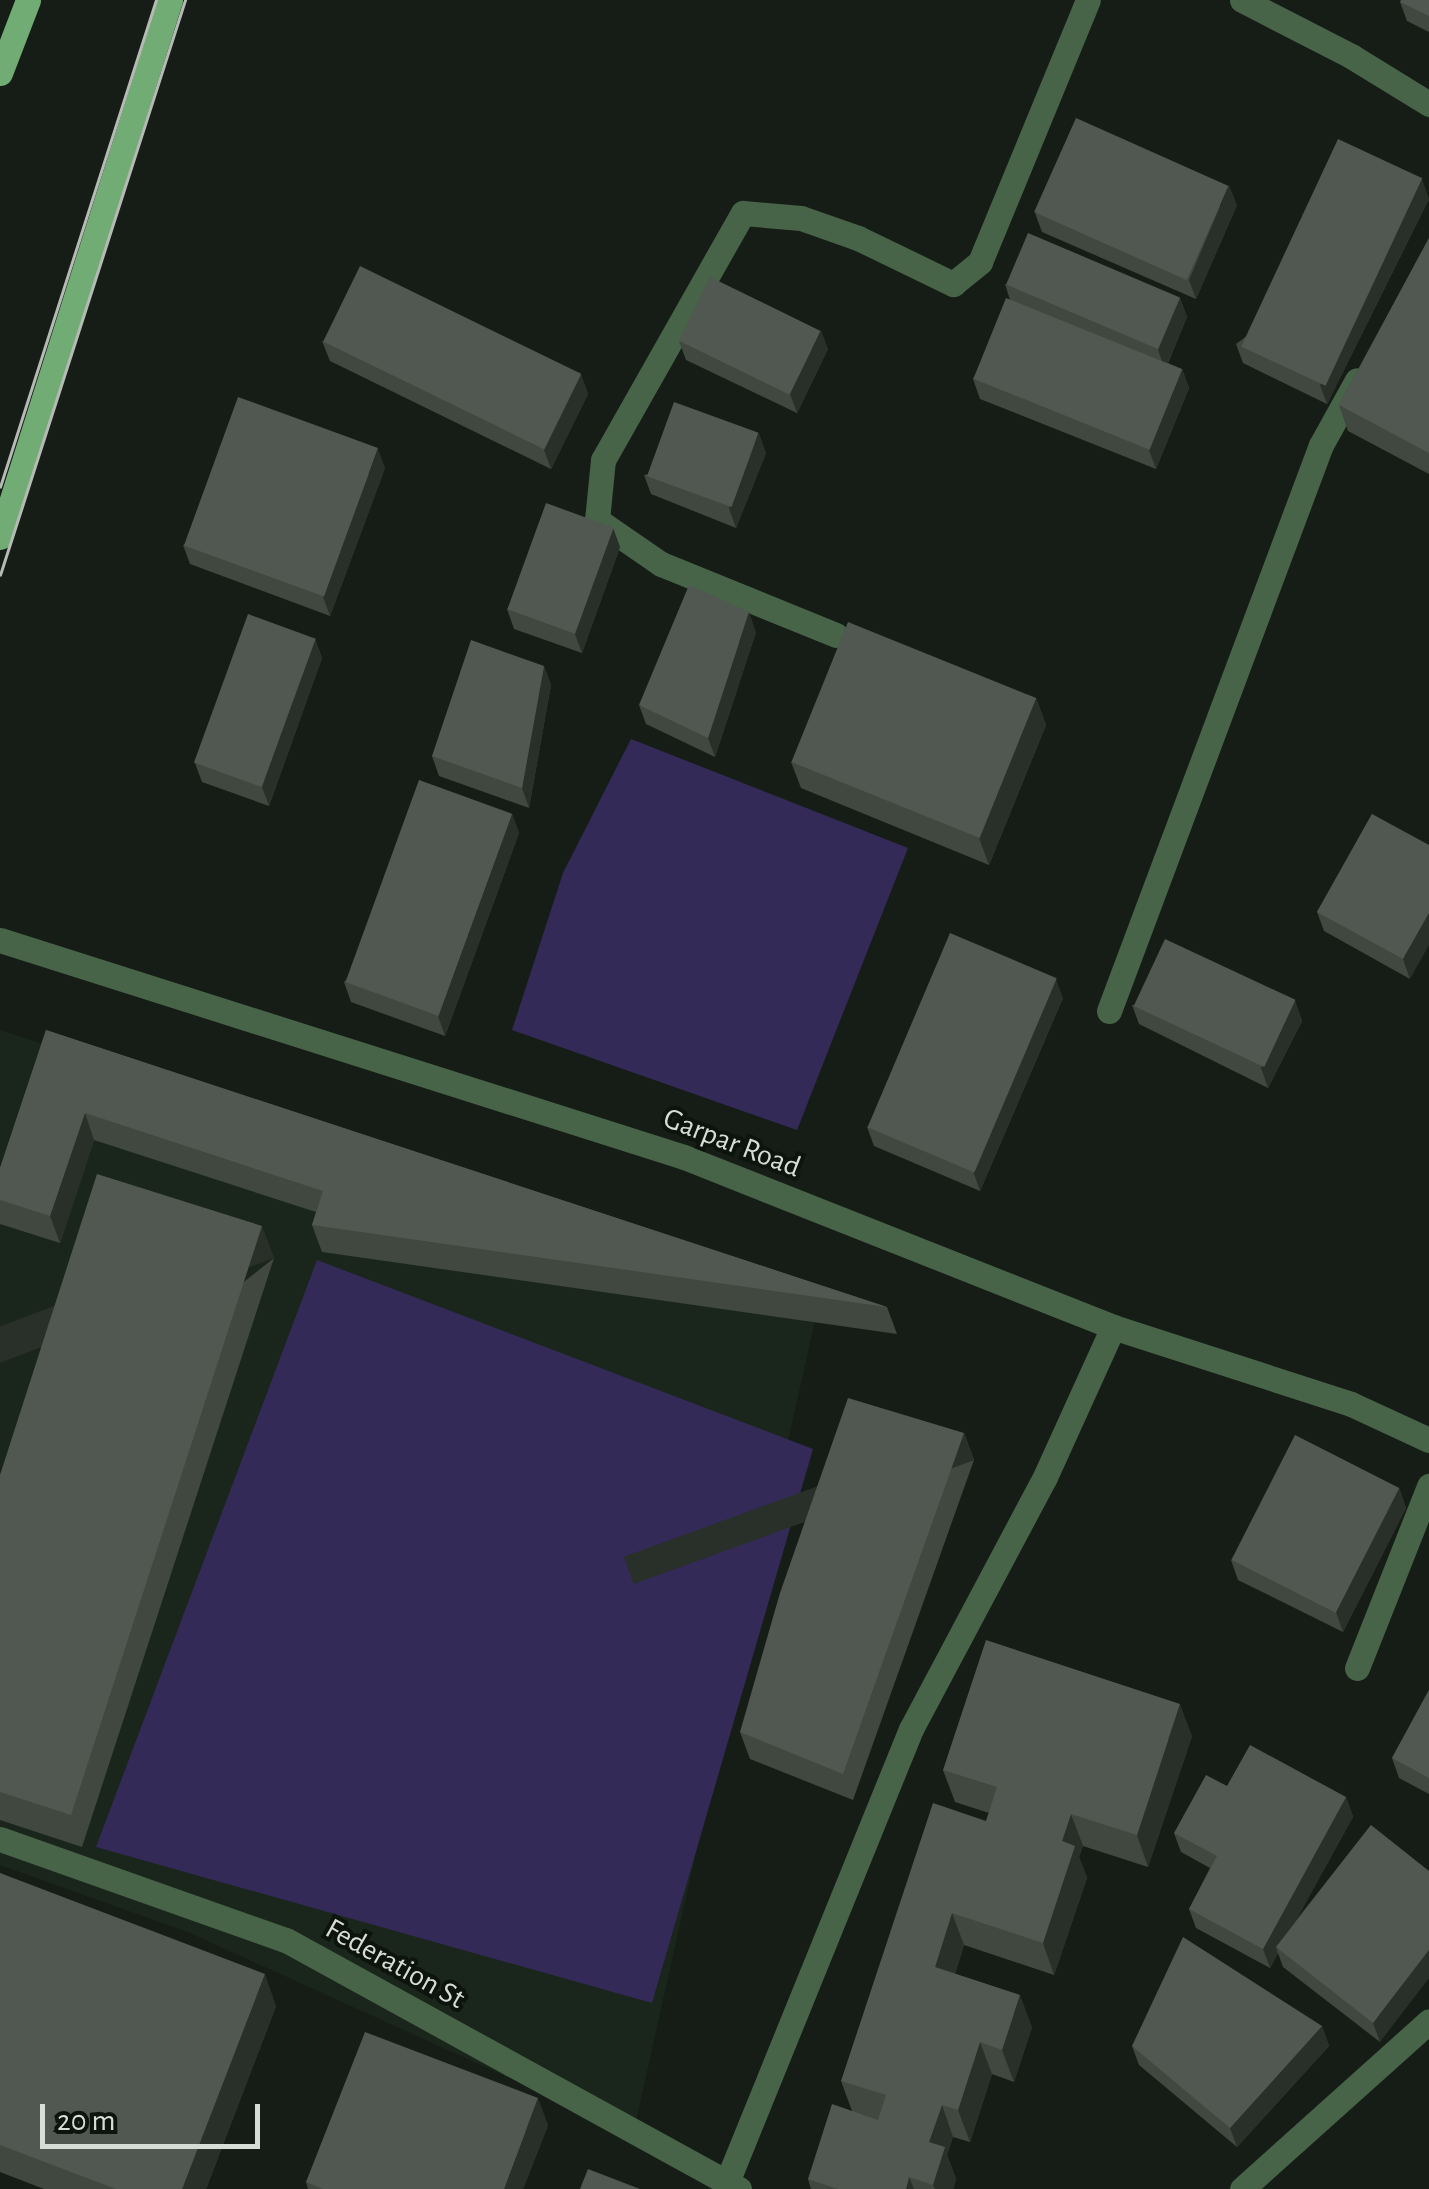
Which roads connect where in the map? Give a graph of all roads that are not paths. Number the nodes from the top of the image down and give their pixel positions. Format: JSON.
{"nodes":[{"id":1,"x":28,"y":0,"type":"edge"},
{"id":2,"x":170,"y":0,"type":"edge"},
{"id":3,"x":1088,"y":0,"type":"edge"},
{"id":4,"x":1242,"y":0,"type":"edge"},
{"id":5,"x":0,"y":73,"type":"edge"},
{"id":6,"x":1429,"y":104,"type":"edge"},
{"id":7,"x":1366,"y":363,"type":"edge"},
{"id":8,"x":0,"y":537,"type":"edge"},
{"id":9,"x":836,"y":635,"type":"dead end"},
{"id":10,"x":0,"y":940,"type":"edge"},
{"id":11,"x":1109,"y":1012,"type":"dead end"},
{"id":12,"x":1114,"y":1327,"type":"junction"},
{"id":13,"x":1429,"y":1440,"type":"edge"},
{"id":14,"x":1429,"y":1486,"type":"edge"},
{"id":15,"x":1357,"y":1668,"type":"dead end"},
{"id":16,"x":0,"y":1839,"type":"edge"},
{"id":17,"x":1429,"y":2021,"type":"edge"},
{"id":18,"x":733,"y":2186,"type":"edge"},
{"id":19,"x":1242,"y":2189,"type":"edge"}],
"edges":[{"from":1,"to":5,"type":"main road"},
{"from":2,"to":8,"type":"main road"},
{"from":3,"to":9,"type":"street"},
{"from":4,"to":6,"type":"street"},
{"from":7,"to":11,"type":"street"},
{"from":10,"to":12,"type":"street","name":"Garpar Road"},
{"from":12,"to":13,"type":"street","name":"Garpar Road"},
{"from":12,"to":18,"type":"street"},
{"from":14,"to":15,"type":"street"},
{"from":16,"to":18,"type":"street","name":"Federation St"},
{"from":17,"to":19,"type":"street"}]}
